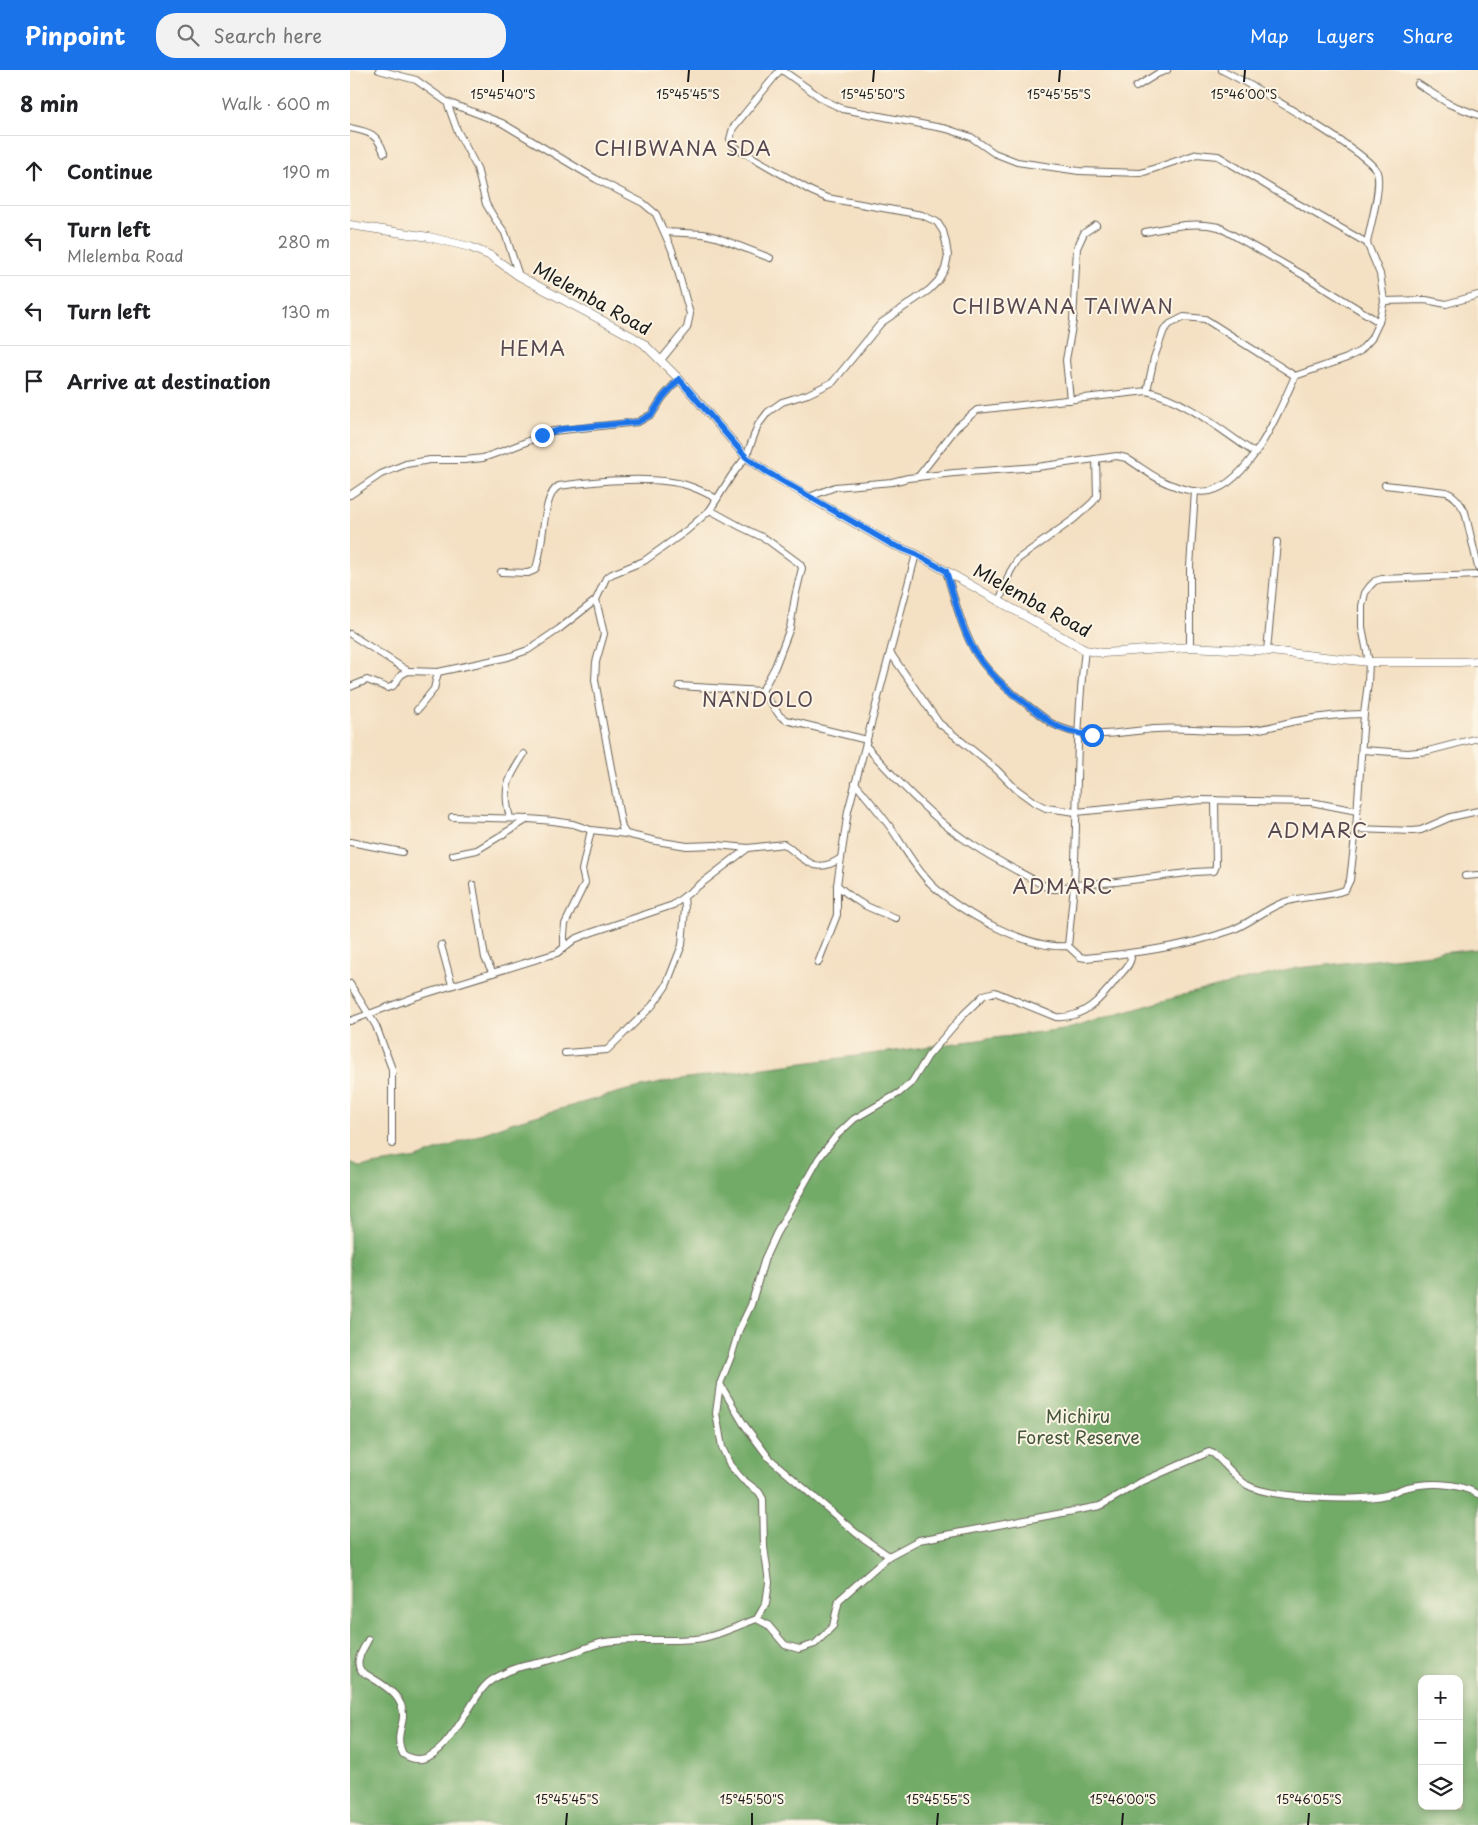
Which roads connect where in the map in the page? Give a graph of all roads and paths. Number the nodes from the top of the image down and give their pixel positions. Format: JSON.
{"nodes":[{"id":1,"x":378,"y":70,"type":"edge"},
{"id":2,"x":781,"y":70,"type":"edge"},
{"id":3,"x":1167,"y":70,"type":"edge"},
{"id":4,"x":1222,"y":70,"type":"edge"},
{"id":5,"x":1418,"y":84,"type":"dead end"},
{"id":6,"x":1136,"y":87,"type":"dead end"},
{"id":7,"x":447,"y":102,"type":"junction"},
{"id":8,"x":1478,"y":115,"type":"edge"},
{"id":9,"x":350,"y":128,"type":"edge"},
{"id":10,"x":384,"y":154,"type":"dead end"},
{"id":11,"x":1096,"y":225,"type":"dead end"},
{"id":12,"x":350,"y":226,"type":"edge"},
{"id":13,"x":665,"y":232,"type":"junction"},
{"id":14,"x":1144,"y":232,"type":"dead end"},
{"id":15,"x":1367,"y":243,"type":"junction"},
{"id":16,"x":770,"y":258,"type":"dead end"},
{"id":17,"x":519,"y":276,"type":"junction"},
{"id":18,"x":1478,"y":295,"type":"edge"},
{"id":19,"x":1384,"y":301,"type":"junction"},
{"id":20,"x":1379,"y":322,"type":"junction"},
{"id":21,"x":660,"y":360,"type":"junction"},
{"id":22,"x":1295,"y":376,"type":"junction"},
{"id":23,"x":679,"y":379,"type":"junction"},
{"id":24,"x":1147,"y":391,"type":"junction"},
{"id":25,"x":1070,"y":400,"type":"junction"},
{"id":26,"x":1255,"y":453,"type":"junction"},
{"id":27,"x":746,"y":457,"type":"junction"},
{"id":28,"x":1096,"y":460,"type":"junction"},
{"id":29,"x":918,"y":477,"type":"junction"},
{"id":30,"x":1385,"y":485,"type":"dead end"},
{"id":31,"x":1195,"y":491,"type":"junction"},
{"id":32,"x":350,"y":495,"type":"edge"},
{"id":33,"x":809,"y":497,"type":"junction"},
{"id":34,"x":717,"y":499,"type":"junction"},
{"id":35,"x":710,"y":510,"type":"junction"},
{"id":36,"x":1277,"y":542,"type":"dead end"},
{"id":37,"x":916,"y":554,"type":"junction"},
{"id":38,"x":1478,"y":567,"type":"edge"},
{"id":39,"x":946,"y":571,"type":"junction"},
{"id":40,"x":501,"y":572,"type":"dead end"},
{"id":41,"x":1478,"y":576,"type":"edge"},
{"id":42,"x":596,"y":600,"type":"junction"},
{"id":43,"x":999,"y":602,"type":"junction"},
{"id":44,"x":350,"y":634,"type":"edge"},
{"id":45,"x":1190,"y":648,"type":"junction"},
{"id":46,"x":1085,"y":650,"type":"junction"},
{"id":47,"x":1267,"y":651,"type":"junction"},
{"id":48,"x":891,"y":654,"type":"junction"},
{"id":49,"x":1478,"y":661,"type":"edge"},
{"id":50,"x":1369,"y":662,"type":"junction"},
{"id":51,"x":408,"y":671,"type":"junction"},
{"id":52,"x":438,"y":672,"type":"junction"},
{"id":53,"x":679,"y":686,"type":"dead end"},
{"id":54,"x":350,"y":687,"type":"edge"},
{"id":55,"x":762,"y":691,"type":"junction"},
{"id":56,"x":417,"y":710,"type":"dead end"},
{"id":57,"x":1364,"y":714,"type":"junction"},
{"id":58,"x":1079,"y":734,"type":"junction"},
{"id":59,"x":1478,"y":738,"type":"edge"},
{"id":60,"x":867,"y":743,"type":"junction"},
{"id":61,"x":1362,"y":750,"type":"junction"},
{"id":62,"x":524,"y":754,"type":"dead end"},
{"id":63,"x":855,"y":783,"type":"junction"},
{"id":64,"x":1215,"y":800,"type":"junction"},
{"id":65,"x":1357,"y":811,"type":"junction"},
{"id":66,"x":1076,"y":812,"type":"junction"},
{"id":67,"x":1478,"y":812,"type":"edge"},
{"id":68,"x":452,"y":817,"type":"dead end"},
{"id":69,"x":510,"y":818,"type":"junction"},
{"id":70,"x":529,"y":818,"type":"junction"},
{"id":71,"x":1356,"y":829,"type":"junction"},
{"id":72,"x":591,"y":830,"type":"junction"},
{"id":73,"x":626,"y":834,"type":"junction"},
{"id":74,"x":350,"y":842,"type":"edge"},
{"id":75,"x":748,"y":848,"type":"junction"},
{"id":76,"x":402,"y":852,"type":"dead end"},
{"id":77,"x":453,"y":856,"type":"dead end"},
{"id":78,"x":841,"y":858,"type":"junction"},
{"id":79,"x":1478,"y":874,"type":"edge"},
{"id":80,"x":1464,"y":876,"type":"dead end"},
{"id":81,"x":473,"y":885,"type":"dead end"},
{"id":82,"x":837,"y":885,"type":"junction"},
{"id":83,"x":1074,"y":885,"type":"junction"},
{"id":84,"x":684,"y":897,"type":"junction"},
{"id":85,"x":896,"y":918,"type":"dead end"},
{"id":86,"x":441,"y":945,"type":"dead end"},
{"id":87,"x":1068,"y":946,"type":"junction"},
{"id":88,"x":564,"y":947,"type":"junction"},
{"id":89,"x":1129,"y":954,"type":"junction"},
{"id":90,"x":818,"y":963,"type":"dead end"},
{"id":91,"x":493,"y":973,"type":"junction"},
{"id":92,"x":350,"y":984,"type":"edge"},
{"id":93,"x":452,"y":985,"type":"junction"},
{"id":94,"x":370,"y":1014,"type":"junction"},
{"id":95,"x":350,"y":1021,"type":"edge"},
{"id":96,"x":565,"y":1053,"type":"dead end"},
{"id":97,"x":392,"y":1144,"type":"dead end"},
{"id":98,"x":720,"y":1384,"type":"junction"},
{"id":99,"x":1478,"y":1494,"type":"edge"},
{"id":100,"x":889,"y":1556,"type":"junction"},
{"id":101,"x":757,"y":1619,"type":"junction"},
{"id":102,"x":368,"y":1640,"type":"dead end"},
{"id":103,"x":359,"y":1658,"type":"junction"},
{"id":104,"x":350,"y":1663,"type":"edge"}],
"edges":[{"from":1,"to":7,"type":"street"},
{"from":2,"to":15,"type":"street"},
{"from":2,"to":27,"type":"street"},
{"from":3,"to":6,"type":"street"},
{"from":4,"to":15,"type":"street"},
{"from":5,"to":8,"type":"street"},
{"from":7,"to":13,"type":"street"},
{"from":7,"to":17,"type":"street"},
{"from":9,"to":10,"type":"street"},
{"from":11,"to":25,"type":"street"},
{"from":12,"to":17,"type":"street","name":"Mlelemba Road"},
{"from":13,"to":16,"type":"street"},
{"from":13,"to":21,"type":"street"},
{"from":14,"to":20,"type":"street"},
{"from":15,"to":19,"type":"street"},
{"from":17,"to":21,"type":"street","name":"Mlelemba Road"},
{"from":18,"to":19,"type":"street"},
{"from":19,"to":20,"type":"street"},
{"from":20,"to":22,"type":"street"},
{"from":21,"to":23,"type":"street","name":"Mlelemba Road"},
{"from":22,"to":24,"type":"street"},
{"from":22,"to":26,"type":"street"},
{"from":23,"to":27,"type":"street","name":"Mlelemba Road"},
{"from":23,"to":32,"type":"street"},
{"from":24,"to":25,"type":"street"},
{"from":24,"to":26,"type":"street"},
{"from":25,"to":29,"type":"street"},
{"from":26,"to":31,"type":"street"},
{"from":27,"to":33,"type":"street","name":"Mlelemba Road"},
{"from":27,"to":34,"type":"street"},
{"from":28,"to":29,"type":"street"},
{"from":28,"to":31,"type":"street"},
{"from":28,"to":43,"type":"street"},
{"from":29,"to":33,"type":"street"},
{"from":30,"to":38,"type":"street"},
{"from":31,"to":45,"type":"street"},
{"from":33,"to":37,"type":"street","name":"Mlelemba Road"},
{"from":34,"to":35,"type":"street"},
{"from":34,"to":40,"type":"street"},
{"from":35,"to":42,"type":"street"},
{"from":35,"to":55,"type":"street"},
{"from":36,"to":47,"type":"street"},
{"from":37,"to":39,"type":"street","name":"Mlelemba Road"},
{"from":37,"to":48,"type":"street"},
{"from":39,"to":43,"type":"street","name":"Mlelemba Road"},
{"from":39,"to":58,"type":"street"},
{"from":41,"to":50,"type":"street"},
{"from":42,"to":52,"type":"street"},
{"from":42,"to":73,"type":"street"},
{"from":43,"to":46,"type":"street","name":"Mlelemba Road"},
{"from":44,"to":51,"type":"street"},
{"from":45,"to":46,"type":"street","name":"Mlelemba Road"},
{"from":45,"to":47,"type":"street","name":"Mlelemba Road"},
{"from":46,"to":58,"type":"street"},
{"from":47,"to":50,"type":"street","name":"Mlelemba Road"},
{"from":48,"to":60,"type":"street"},
{"from":48,"to":66,"type":"street"},
{"from":49,"to":50,"type":"street","name":"Mlelemba Road"},
{"from":50,"to":57,"type":"street"},
{"from":51,"to":52,"type":"street"},
{"from":51,"to":54,"type":"street"},
{"from":52,"to":56,"type":"street"},
{"from":53,"to":55,"type":"street"},
{"from":55,"to":60,"type":"street"},
{"from":57,"to":58,"type":"street"},
{"from":57,"to":61,"type":"street"},
{"from":58,"to":66,"type":"street"},
{"from":59,"to":61,"type":"street"},
{"from":60,"to":63,"type":"street"},
{"from":60,"to":83,"type":"street"},
{"from":61,"to":65,"type":"street"},
{"from":62,"to":69,"type":"street"},
{"from":63,"to":78,"type":"street"},
{"from":63,"to":87,"type":"street"},
{"from":64,"to":65,"type":"street"},
{"from":64,"to":66,"type":"street"},
{"from":64,"to":83,"type":"street"},
{"from":65,"to":71,"type":"street"},
{"from":66,"to":83,"type":"street"},
{"from":67,"to":71,"type":"street"},
{"from":68,"to":69,"type":"street"},
{"from":69,"to":70,"type":"street"},
{"from":70,"to":72,"type":"street"},
{"from":70,"to":77,"type":"street"},
{"from":71,"to":89,"type":"street"},
{"from":72,"to":73,"type":"street"},
{"from":72,"to":88,"type":"street"},
{"from":73,"to":75,"type":"street"},
{"from":74,"to":76,"type":"street"},
{"from":75,"to":78,"type":"street"},
{"from":75,"to":84,"type":"street"},
{"from":78,"to":82,"type":"street"},
{"from":79,"to":80,"type":"street"},
{"from":81,"to":91,"type":"street"},
{"from":82,"to":85,"type":"street"},
{"from":82,"to":90,"type":"street"},
{"from":83,"to":87,"type":"street"},
{"from":84,"to":88,"type":"street"},
{"from":84,"to":96,"type":"street"},
{"from":86,"to":93,"type":"street"},
{"from":87,"to":89,"type":"street"},
{"from":88,"to":91,"type":"street"},
{"from":89,"to":98,"type":"street"},
{"from":91,"to":93,"type":"street"},
{"from":92,"to":94,"type":"street"},
{"from":93,"to":94,"type":"street"},
{"from":94,"to":95,"type":"street"},
{"from":94,"to":97,"type":"street"},
{"from":98,"to":100,"type":"street"},
{"from":98,"to":101,"type":"street"},
{"from":99,"to":100,"type":"street"},
{"from":100,"to":101,"type":"street"},
{"from":101,"to":103,"type":"street"},
{"from":102,"to":103,"type":"street"},
{"from":103,"to":104,"type":"street"}]}
